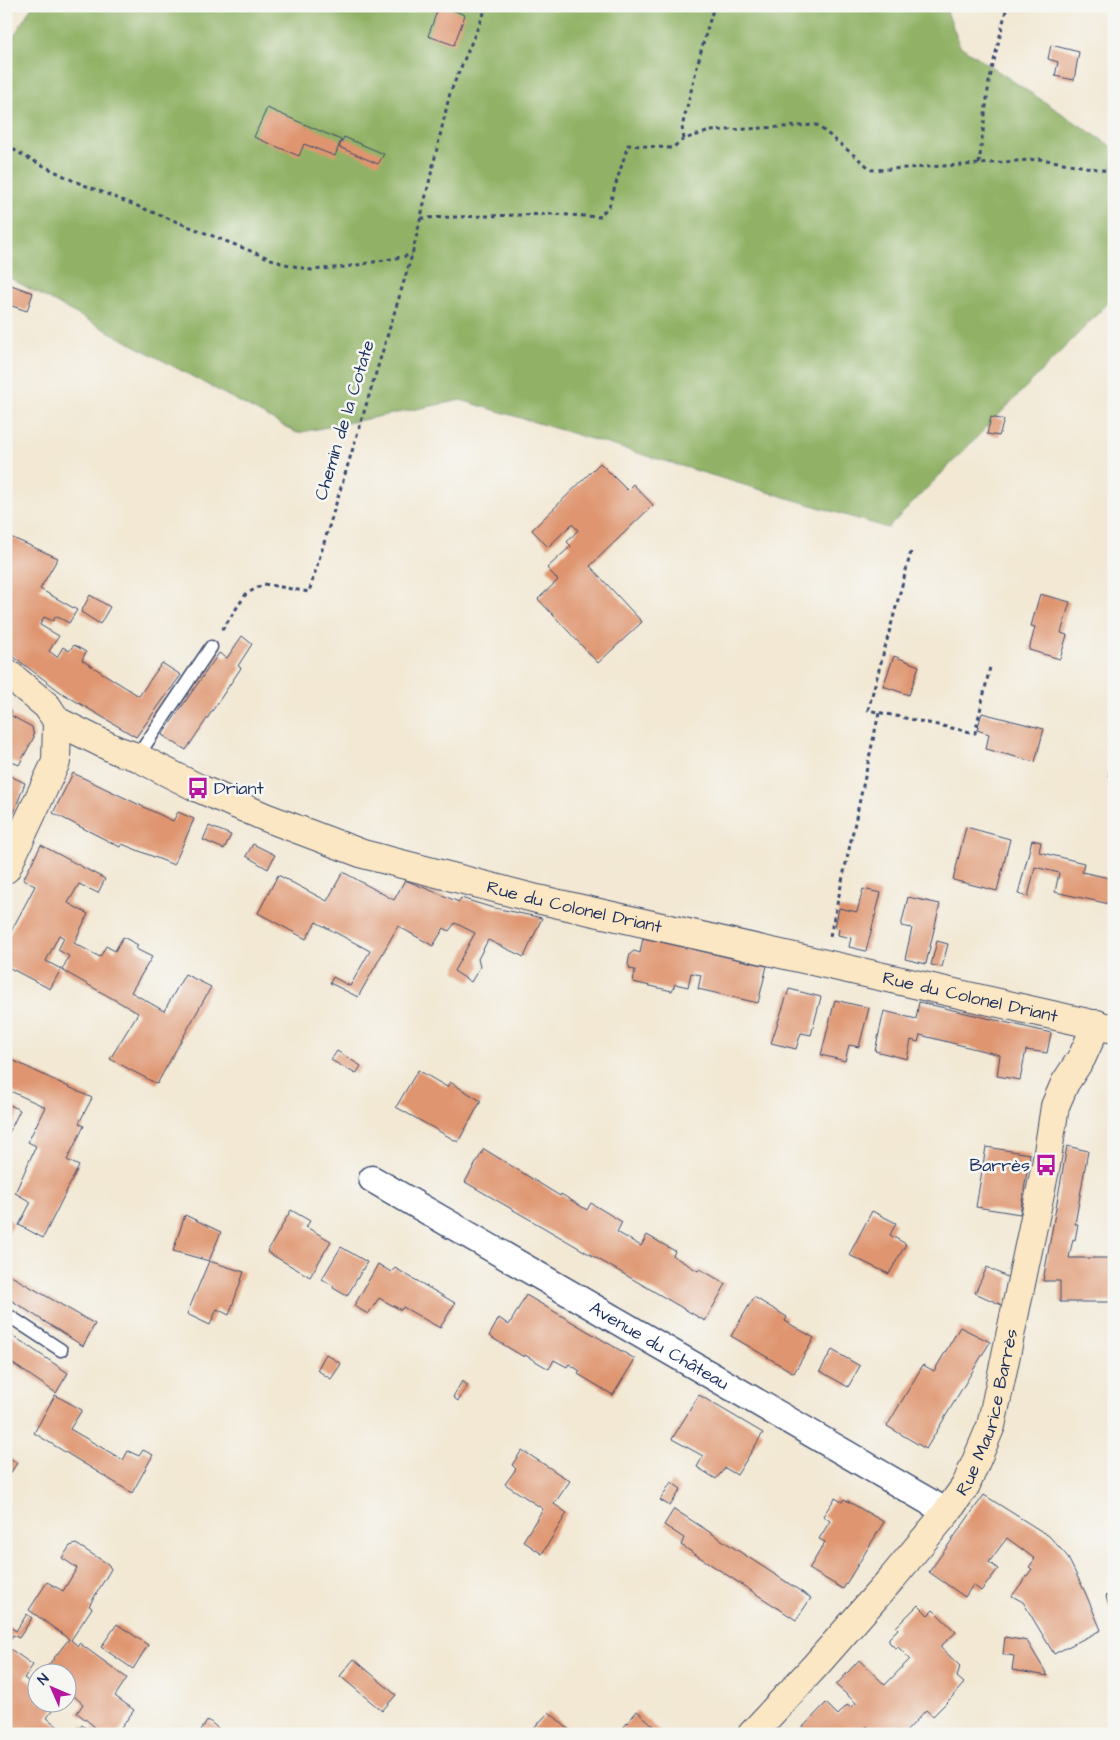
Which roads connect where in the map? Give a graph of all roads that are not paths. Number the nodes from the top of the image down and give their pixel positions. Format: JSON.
{"nodes":[{"id":1,"x":211,"y":647,"type":"road end"},
{"id":2,"x":6,"y":672,"type":"edge"},
{"id":3,"x":57,"y":721,"type":"junction"},
{"id":4,"x":137,"y":757,"type":"junction"},
{"id":5,"x":6,"y":869,"type":"edge"},
{"id":6,"x":1106,"y":1026,"type":"edge"},
{"id":7,"x":372,"y":1179,"type":"dead end"},
{"id":8,"x":6,"y":1314,"type":"edge"},
{"id":9,"x":61,"y":1350,"type":"dead end"},
{"id":10,"x":947,"y":1512,"type":"junction"},
{"id":11,"x":752,"y":1734,"type":"edge"}],
"edges":[{"from":1,"to":4,"type":"lane"},
{"from":2,"to":3,"type":"main road"},
{"from":3,"to":4,"type":"main road","name":"Rue du Colonel Driant"},
{"from":3,"to":5,"type":"main road"},
{"from":4,"to":6,"type":"main road","name":"Rue du Colonel Driant"},
{"from":6,"to":10,"type":"main road","name":"Rue Maurice Barrès"},
{"from":7,"to":10,"type":"street","name":"Avenue du Château"},
{"from":8,"to":9,"type":"lane"},
{"from":10,"to":11,"type":"main road","name":"Rue Maurice Barrès"}]}
